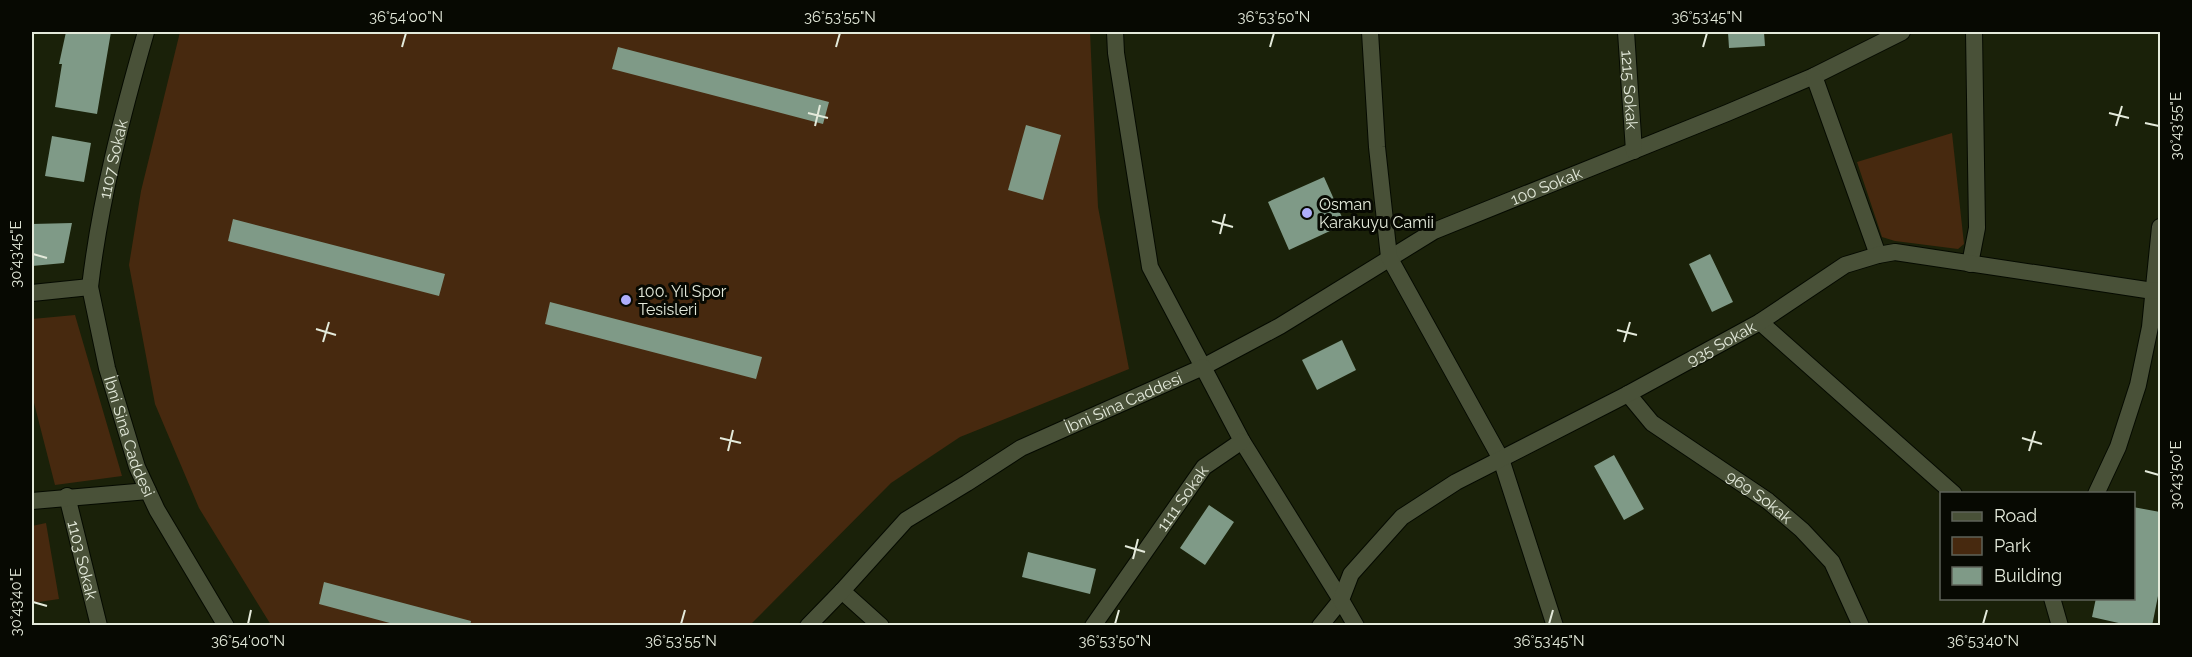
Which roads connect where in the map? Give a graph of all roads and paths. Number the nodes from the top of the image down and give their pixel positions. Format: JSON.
{"nodes":[{"id":1,"x":146,"y":32,"type":"edge"},
{"id":2,"x":1115,"y":32,"type":"edge"},
{"id":3,"x":1370,"y":32,"type":"edge"},
{"id":4,"x":1626,"y":32,"type":"edge"},
{"id":5,"x":1902,"y":32,"type":"edge"},
{"id":6,"x":1974,"y":32,"type":"edge"},
{"id":7,"x":1814,"y":76,"type":"junction"},
{"id":8,"x":1634,"y":151,"type":"junction"},
{"id":9,"x":2160,"y":228,"type":"edge"},
{"id":10,"x":1878,"y":255,"type":"junction"},
{"id":11,"x":1389,"y":258,"type":"junction"},
{"id":12,"x":1970,"y":264,"type":"junction"},
{"id":13,"x":90,"y":288,"type":"junction"},
{"id":14,"x":2157,"y":290,"type":"edge"},
{"id":15,"x":32,"y":293,"type":"edge"},
{"id":16,"x":1760,"y":322,"type":"junction"},
{"id":17,"x":1203,"y":367,"type":"junction"},
{"id":18,"x":1628,"y":394,"type":"junction"},
{"id":19,"x":1242,"y":441,"type":"junction"},
{"id":20,"x":1501,"y":459,"type":"junction"},
{"id":21,"x":148,"y":490,"type":"junction"},
{"id":22,"x":1952,"y":492,"type":"edge"},
{"id":23,"x":2097,"y":492,"type":"edge"},
{"id":24,"x":67,"y":496,"type":"junction"},
{"id":25,"x":32,"y":501,"type":"edge"},
{"id":26,"x":842,"y":591,"type":"junction"},
{"id":27,"x":1341,"y":600,"type":"junction"},
{"id":28,"x":2053,"y":600,"type":"edge"},
{"id":29,"x":1857,"y":625,"type":"edge"},
{"id":30,"x":99,"y":626,"type":"edge"},
{"id":31,"x":226,"y":626,"type":"edge"},
{"id":32,"x":808,"y":626,"type":"edge"},
{"id":33,"x":881,"y":626,"type":"edge"},
{"id":34,"x":1093,"y":626,"type":"edge"},
{"id":35,"x":1320,"y":626,"type":"edge"},
{"id":36,"x":1356,"y":626,"type":"edge"},
{"id":37,"x":1555,"y":626,"type":"edge"},
{"id":38,"x":2060,"y":626,"type":"edge"}],
"edges":[{"from":1,"to":13,"type":"street","name":"1107 Sokak"},
{"from":2,"to":17,"type":"street"},
{"from":3,"to":11,"type":"street"},
{"from":4,"to":8,"type":"street","name":"1215 Sokak"},
{"from":5,"to":7,"type":"street","name":"100 Sokak"},
{"from":6,"to":12,"type":"street"},
{"from":7,"to":8,"type":"street","name":"100 Sokak"},
{"from":7,"to":10,"type":"street"},
{"from":8,"to":11,"type":"street","name":"100 Sokak"},
{"from":9,"to":14,"type":"street"},
{"from":10,"to":12,"type":"street","name":"935 Sokak"},
{"from":10,"to":16,"type":"street","name":"935 Sokak"},
{"from":11,"to":17,"type":"street","name":"100 Sokak"},
{"from":11,"to":20,"type":"street"},
{"from":12,"to":14,"type":"street","name":"935 Sokak"},
{"from":13,"to":15,"type":"street"},
{"from":13,"to":21,"type":"street","name":"İbni Sina Caddesi"},
{"from":14,"to":23,"type":"street"},
{"from":16,"to":18,"type":"street","name":"935 Sokak"},
{"from":16,"to":22,"type":"street"},
{"from":17,"to":19,"type":"street","name":"İbni Sina Caddesi"},
{"from":17,"to":26,"type":"street","name":"İbni Sina Caddesi"},
{"from":18,"to":20,"type":"street","name":"935 Sokak"},
{"from":18,"to":29,"type":"street","name":"969 Sokak"},
{"from":19,"to":27,"type":"street","name":"İbni Sina Caddesi"},
{"from":19,"to":34,"type":"street","name":"1111 Sokak"},
{"from":20,"to":27,"type":"street","name":"935 Sokak"},
{"from":20,"to":37,"type":"street"},
{"from":21,"to":24,"type":"street"},
{"from":21,"to":31,"type":"street","name":"İbni Sina Caddesi"},
{"from":24,"to":25,"type":"street"},
{"from":24,"to":30,"type":"street","name":"1103 Sokak"},
{"from":26,"to":32,"type":"street","name":"İbni Sina Caddesi"},
{"from":26,"to":33,"type":"street"},
{"from":27,"to":35,"type":"street"},
{"from":27,"to":36,"type":"street","name":"İbni Sina Caddesi"},
{"from":28,"to":38,"type":"street"}]}
